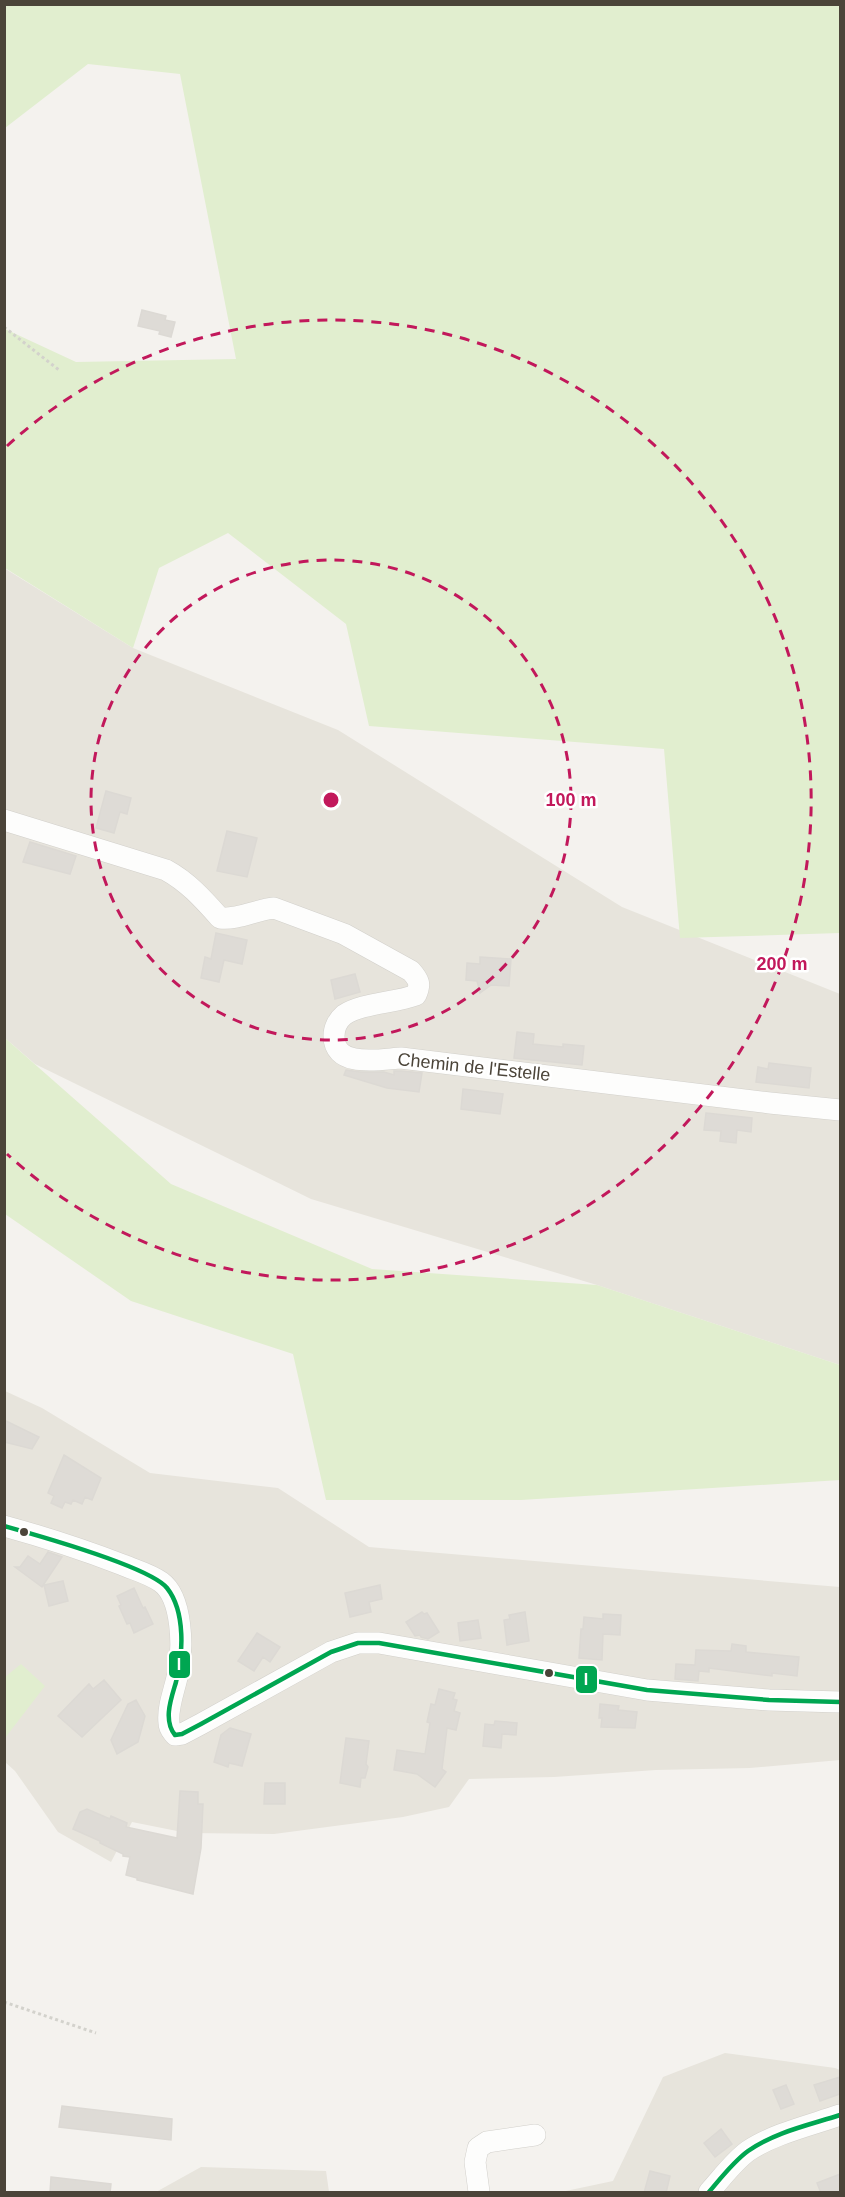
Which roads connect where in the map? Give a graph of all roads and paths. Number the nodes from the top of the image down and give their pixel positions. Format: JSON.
{"nodes":[{"id":1,"x":4,"y":327,"type":"edge"},
{"id":2,"x":59,"y":370,"type":"dead end"},
{"id":3,"x":4,"y":820,"type":"edge"},
{"id":4,"x":840,"y":1110,"type":"edge"},
{"id":5,"x":4,"y":1526,"type":"edge"},
{"id":6,"x":840,"y":1702,"type":"edge"},
{"id":7,"x":4,"y":2002,"type":"edge"},
{"id":8,"x":96,"y":2033,"type":"dead end"},
{"id":9,"x":840,"y":2115,"type":"edge"},
{"id":10,"x":535,"y":2135,"type":"dead end"},
{"id":11,"x":479,"y":2193,"type":"edge"},
{"id":12,"x":709,"y":2193,"type":"edge"}],
"edges":[{"from":1,"to":2,"type":"path"},
{"from":3,"to":4,"type":"street","name":"Chemin de l'Estelle"},
{"from":5,"to":6,"type":"street"},
{"from":7,"to":8,"type":"path"},
{"from":9,"to":12,"type":"street"},
{"from":10,"to":11,"type":"street"}]}
